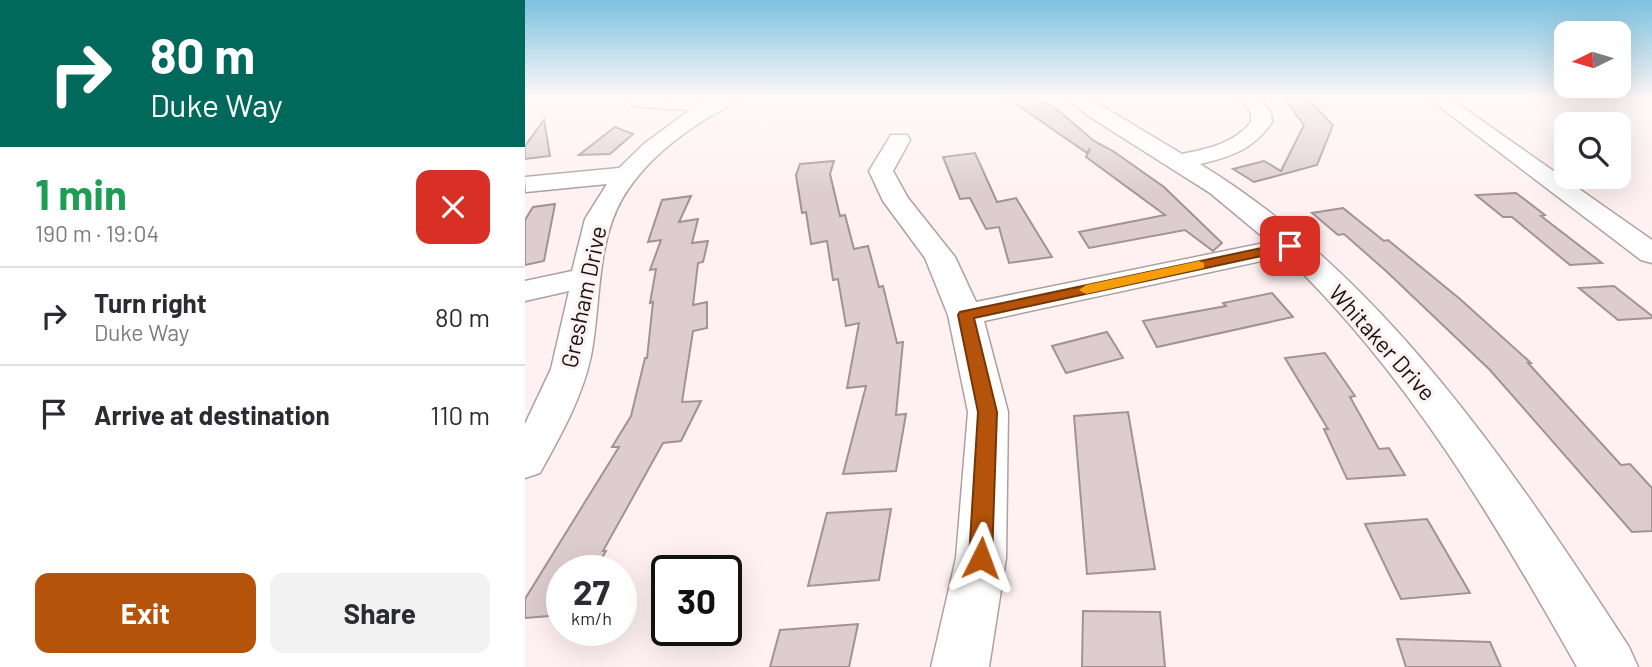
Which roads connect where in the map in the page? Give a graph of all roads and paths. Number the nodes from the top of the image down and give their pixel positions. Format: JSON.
{"nodes":[{"id":1,"x":678,"y":128,"type":"edge"},
{"id":2,"x":1124,"y":128,"type":"edge"},
{"id":3,"x":1259,"y":128,"type":"edge"},
{"id":4,"x":1479,"y":128,"type":"edge"},
{"id":5,"x":899,"y":140,"type":"dead end"},
{"id":6,"x":1179,"y":162,"type":"junction"},
{"id":7,"x":627,"y":175,"type":"junction"},
{"id":8,"x":526,"y":184,"type":"edge"},
{"id":9,"x":1290,"y":246,"type":"junction"},
{"id":10,"x":1652,"y":254,"type":"edge"},
{"id":11,"x":587,"y":277,"type":"junction"},
{"id":12,"x":525,"y":291,"type":"edge"},
{"id":13,"x":965,"y":315,"type":"junction"},
{"id":14,"x":525,"y":461,"type":"edge"},
{"id":15,"x":960,"y":667,"type":"edge"},
{"id":16,"x":1609,"y":667,"type":"edge"}],
"edges":[{"from":1,"to":7,"type":"street","name":"Gresham Drive"},
{"from":2,"to":6,"type":"street","name":"Whitaker Drive"},
{"from":3,"to":6,"type":"street"},
{"from":4,"to":10,"type":"street"},
{"from":5,"to":13,"type":"street"},
{"from":6,"to":9,"type":"street","name":"Whitaker Drive"},
{"from":7,"to":8,"type":"street"},
{"from":7,"to":11,"type":"street","name":"Gresham Drive"},
{"from":9,"to":13,"type":"street"},
{"from":9,"to":16,"type":"street","name":"Whitaker Drive"},
{"from":11,"to":12,"type":"street"},
{"from":11,"to":14,"type":"street","name":"Gresham Drive"},
{"from":13,"to":15,"type":"street"}]}
